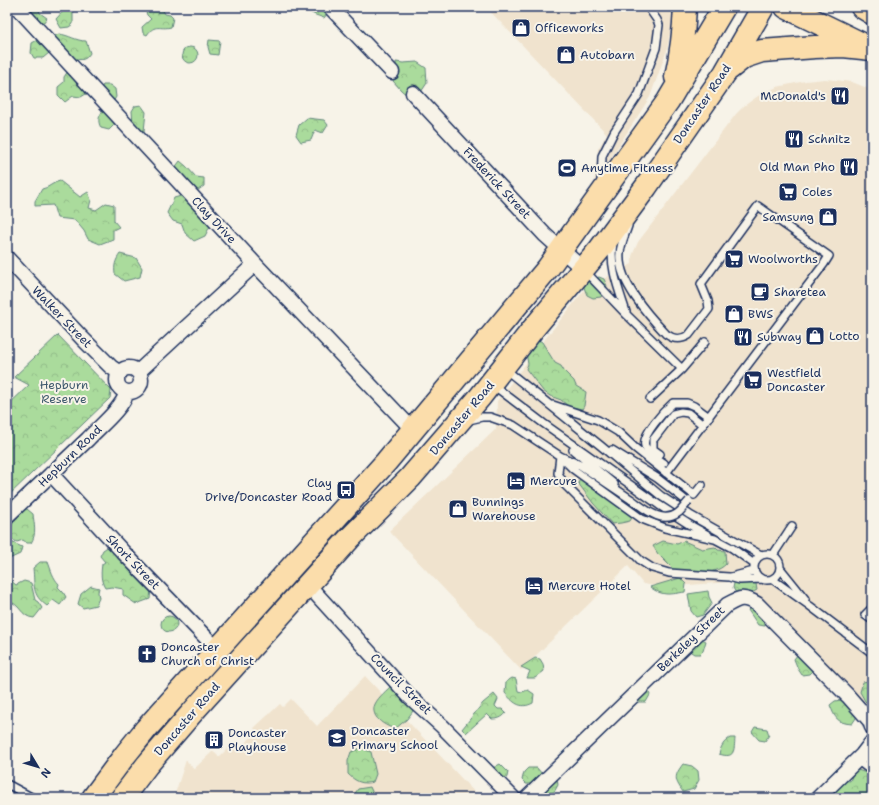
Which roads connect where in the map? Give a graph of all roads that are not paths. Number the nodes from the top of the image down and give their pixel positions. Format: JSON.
{"nodes":[{"id":1,"x":17,"y":7,"type":"edge"},
{"id":2,"x":330,"y":7,"type":"edge"},
{"id":3,"x":648,"y":7,"type":"edge"},
{"id":4,"x":685,"y":7,"type":"edge"},
{"id":5,"x":724,"y":7,"type":"edge"},
{"id":6,"x":763,"y":7,"type":"edge"},
{"id":7,"x":786,"y":7,"type":"edge"},
{"id":8,"x":862,"y":7,"type":"edge"},
{"id":9,"x":872,"y":13,"type":"edge"},
{"id":10,"x":872,"y":49,"type":"edge"},
{"id":11,"x":392,"y":72,"type":"dead end"},
{"id":12,"x":724,"y":73,"type":"junction"},
{"id":13,"x":413,"y":93,"type":"dead end"},
{"id":14,"x":668,"y":101,"type":"junction"},
{"id":15,"x":646,"y":187,"type":"junction"},
{"id":16,"x":600,"y":196,"type":"junction"},
{"id":17,"x":616,"y":227,"type":"junction"},
{"id":18,"x":561,"y":250,"type":"junction"},
{"id":19,"x":7,"y":258,"type":"edge"},
{"id":20,"x":255,"y":264,"type":"junction"},
{"id":21,"x":583,"y":269,"type":"junction"},
{"id":22,"x":627,"y":315,"type":"junction"},
{"id":23,"x":705,"y":342,"type":"dead end"},
{"id":24,"x":474,"y":356,"type":"junction"},
{"id":25,"x":682,"y":370,"type":"junction"},
{"id":26,"x":138,"y":372,"type":"junction"},
{"id":27,"x":120,"y":373,"type":"junction"},
{"id":28,"x":497,"y":376,"type":"junction"},
{"id":29,"x":127,"y":392,"type":"junction"},
{"id":30,"x":650,"y":399,"type":"dead end"},
{"id":31,"x":549,"y":404,"type":"junction"},
{"id":32,"x":709,"y":417,"type":"junction"},
{"id":33,"x":543,"y":423,"type":"junction"},
{"id":34,"x":703,"y":424,"type":"junction"},
{"id":35,"x":456,"y":426,"type":"junction"},
{"id":36,"x":413,"y":430,"type":"junction"},
{"id":37,"x":601,"y":446,"type":"junction"},
{"id":38,"x":560,"y":456,"type":"junction"},
{"id":39,"x":582,"y":462,"type":"junction"},
{"id":40,"x":666,"y":473,"type":"junction"},
{"id":41,"x":51,"y":474,"type":"junction"},
{"id":42,"x":702,"y":485,"type":"dead end"},
{"id":43,"x":7,"y":516,"type":"edge"},
{"id":44,"x":792,"y":526,"type":"dead end"},
{"id":45,"x":715,"y":539,"type":"junction"},
{"id":46,"x":782,"y":540,"type":"junction"},
{"id":47,"x":761,"y":555,"type":"junction"},
{"id":48,"x":773,"y":555,"type":"junction"},
{"id":49,"x":779,"y":564,"type":"junction"},
{"id":50,"x":290,"y":568,"type":"junction"},
{"id":51,"x":754,"y":568,"type":"junction"},
{"id":52,"x":729,"y":577,"type":"junction"},
{"id":53,"x":761,"y":579,"type":"junction"},
{"id":54,"x":772,"y":579,"type":"junction"},
{"id":55,"x":308,"y":585,"type":"junction"},
{"id":56,"x":810,"y":606,"type":"junction"},
{"id":57,"x":872,"y":608,"type":"edge"},
{"id":58,"x":872,"y":620,"type":"edge"},
{"id":59,"x":217,"y":649,"type":"junction"},
{"id":60,"x":872,"y":653,"type":"edge"},
{"id":61,"x":872,"y":727,"type":"edge"},
{"id":62,"x":872,"y":742,"type":"edge"},
{"id":63,"x":858,"y":760,"type":"junction"},
{"id":64,"x":872,"y":770,"type":"edge"},
{"id":65,"x":7,"y":784,"type":"edge"},
{"id":66,"x":33,"y":798,"type":"edge"},
{"id":67,"x":93,"y":798,"type":"edge"},
{"id":68,"x":122,"y":798,"type":"edge"},
{"id":69,"x":513,"y":798,"type":"edge"},
{"id":70,"x":527,"y":798,"type":"edge"},
{"id":71,"x":818,"y":798,"type":"edge"}],
"edges":[{"from":1,"to":20,"type":"street","name":"Clay Drive"},
{"from":2,"to":11,"type":"street"},
{"from":3,"to":16,"type":"lane"},
{"from":4,"to":14,"type":"main road"},
{"from":5,"to":14,"type":"main road","name":"Doncaster Road"},
{"from":6,"to":12,"type":"main road","name":"Doncaster Road"},
{"from":7,"to":10,"type":"main road"},
{"from":8,"to":9,"type":"main road"},
{"from":10,"to":12,"type":"main road"},
{"from":12,"to":15,"type":"main road","name":"Doncaster Road"},
{"from":13,"to":18,"type":"street","name":"Frederick Street"},
{"from":14,"to":16,"type":"main road","name":"Doncaster Road"},
{"from":15,"to":17,"type":"main road","name":"Doncaster Road"},
{"from":15,"to":32,"type":"lane"},
{"from":16,"to":18,"type":"main road","name":"Doncaster Road"},
{"from":17,"to":21,"type":"main road","name":"Doncaster Road"},
{"from":17,"to":22,"type":"lane"},
{"from":18,"to":21,"type":"street","name":"Frederick Street"},
{"from":18,"to":24,"type":"main road","name":"Doncaster Road"},
{"from":19,"to":27,"type":"street","name":"Walker Street"},
{"from":20,"to":26,"type":"street"},
{"from":20,"to":36,"type":"street","name":"Clay Drive"},
{"from":21,"to":22,"type":"lane"},
{"from":21,"to":28,"type":"main road","name":"Doncaster Road"},
{"from":22,"to":25,"type":"lane"},
{"from":23,"to":25,"type":"lane"},
{"from":24,"to":28,"type":"main road"},
{"from":24,"to":36,"type":"main road","name":"Doncaster Road"},
{"from":25,"to":30,"type":"lane"},
{"from":26,"to":27,"type":"street"},
{"from":26,"to":29,"type":"street"},
{"from":27,"to":29,"type":"street"},
{"from":28,"to":31,"type":"lane"},
{"from":28,"to":33,"type":"lane"},
{"from":28,"to":35,"type":"main road","name":"Doncaster Road"},
{"from":29,"to":41,"type":"street","name":"Hepburn Road"},
{"from":31,"to":37,"type":"lane"},
{"from":31,"to":40,"type":"lane"},
{"from":32,"to":34,"type":"lane"},
{"from":32,"to":34,"type":"lane"},
{"from":33,"to":39,"type":"lane"},
{"from":33,"to":45,"type":"lane"},
{"from":34,"to":40,"type":"lane"},
{"from":35,"to":38,"type":"lane"},
{"from":35,"to":55,"type":"main road","name":"Doncaster Road"},
{"from":36,"to":50,"type":"main road","name":"Doncaster Road"},
{"from":37,"to":39,"type":"lane","bridge":true},
{"from":37,"to":47,"type":"lane"},
{"from":38,"to":39,"type":"lane"},
{"from":38,"to":45,"type":"lane"},
{"from":38,"to":52,"type":"lane"},
{"from":40,"to":42,"type":"lane"},
{"from":41,"to":43,"type":"street","name":"Hepburn Road"},
{"from":41,"to":59,"type":"street","name":"Short Street"},
{"from":44,"to":46,"type":"lane"},
{"from":45,"to":51,"type":"lane"},
{"from":46,"to":48,"type":"lane"},
{"from":46,"to":49,"type":"lane"},
{"from":47,"to":48,"type":"lane"},
{"from":47,"to":51,"type":"lane"},
{"from":48,"to":49,"type":"lane"},
{"from":49,"to":54,"type":"lane"},
{"from":49,"to":56,"type":"lane"},
{"from":50,"to":55,"type":"main road"},
{"from":50,"to":59,"type":"main road","name":"Doncaster Road"},
{"from":51,"to":52,"type":"lane"},
{"from":51,"to":53,"type":"lane"},
{"from":52,"to":53,"type":"lane"},
{"from":53,"to":54,"type":"lane"},
{"from":54,"to":56,"type":"lane"},
{"from":55,"to":68,"type":"main road","name":"Doncaster Road"},
{"from":55,"to":69,"type":"street","name":"Council Street"},
{"from":56,"to":60,"type":"lane"},
{"from":57,"to":58,"type":"lane"},
{"from":59,"to":67,"type":"main road","name":"Doncaster Road"},
{"from":61,"to":70,"type":"street","name":"Berkeley Street"},
{"from":62,"to":63,"type":"street"},
{"from":63,"to":64,"type":"lane"},
{"from":63,"to":71,"type":"street"},
{"from":65,"to":66,"type":"lane"}]}
